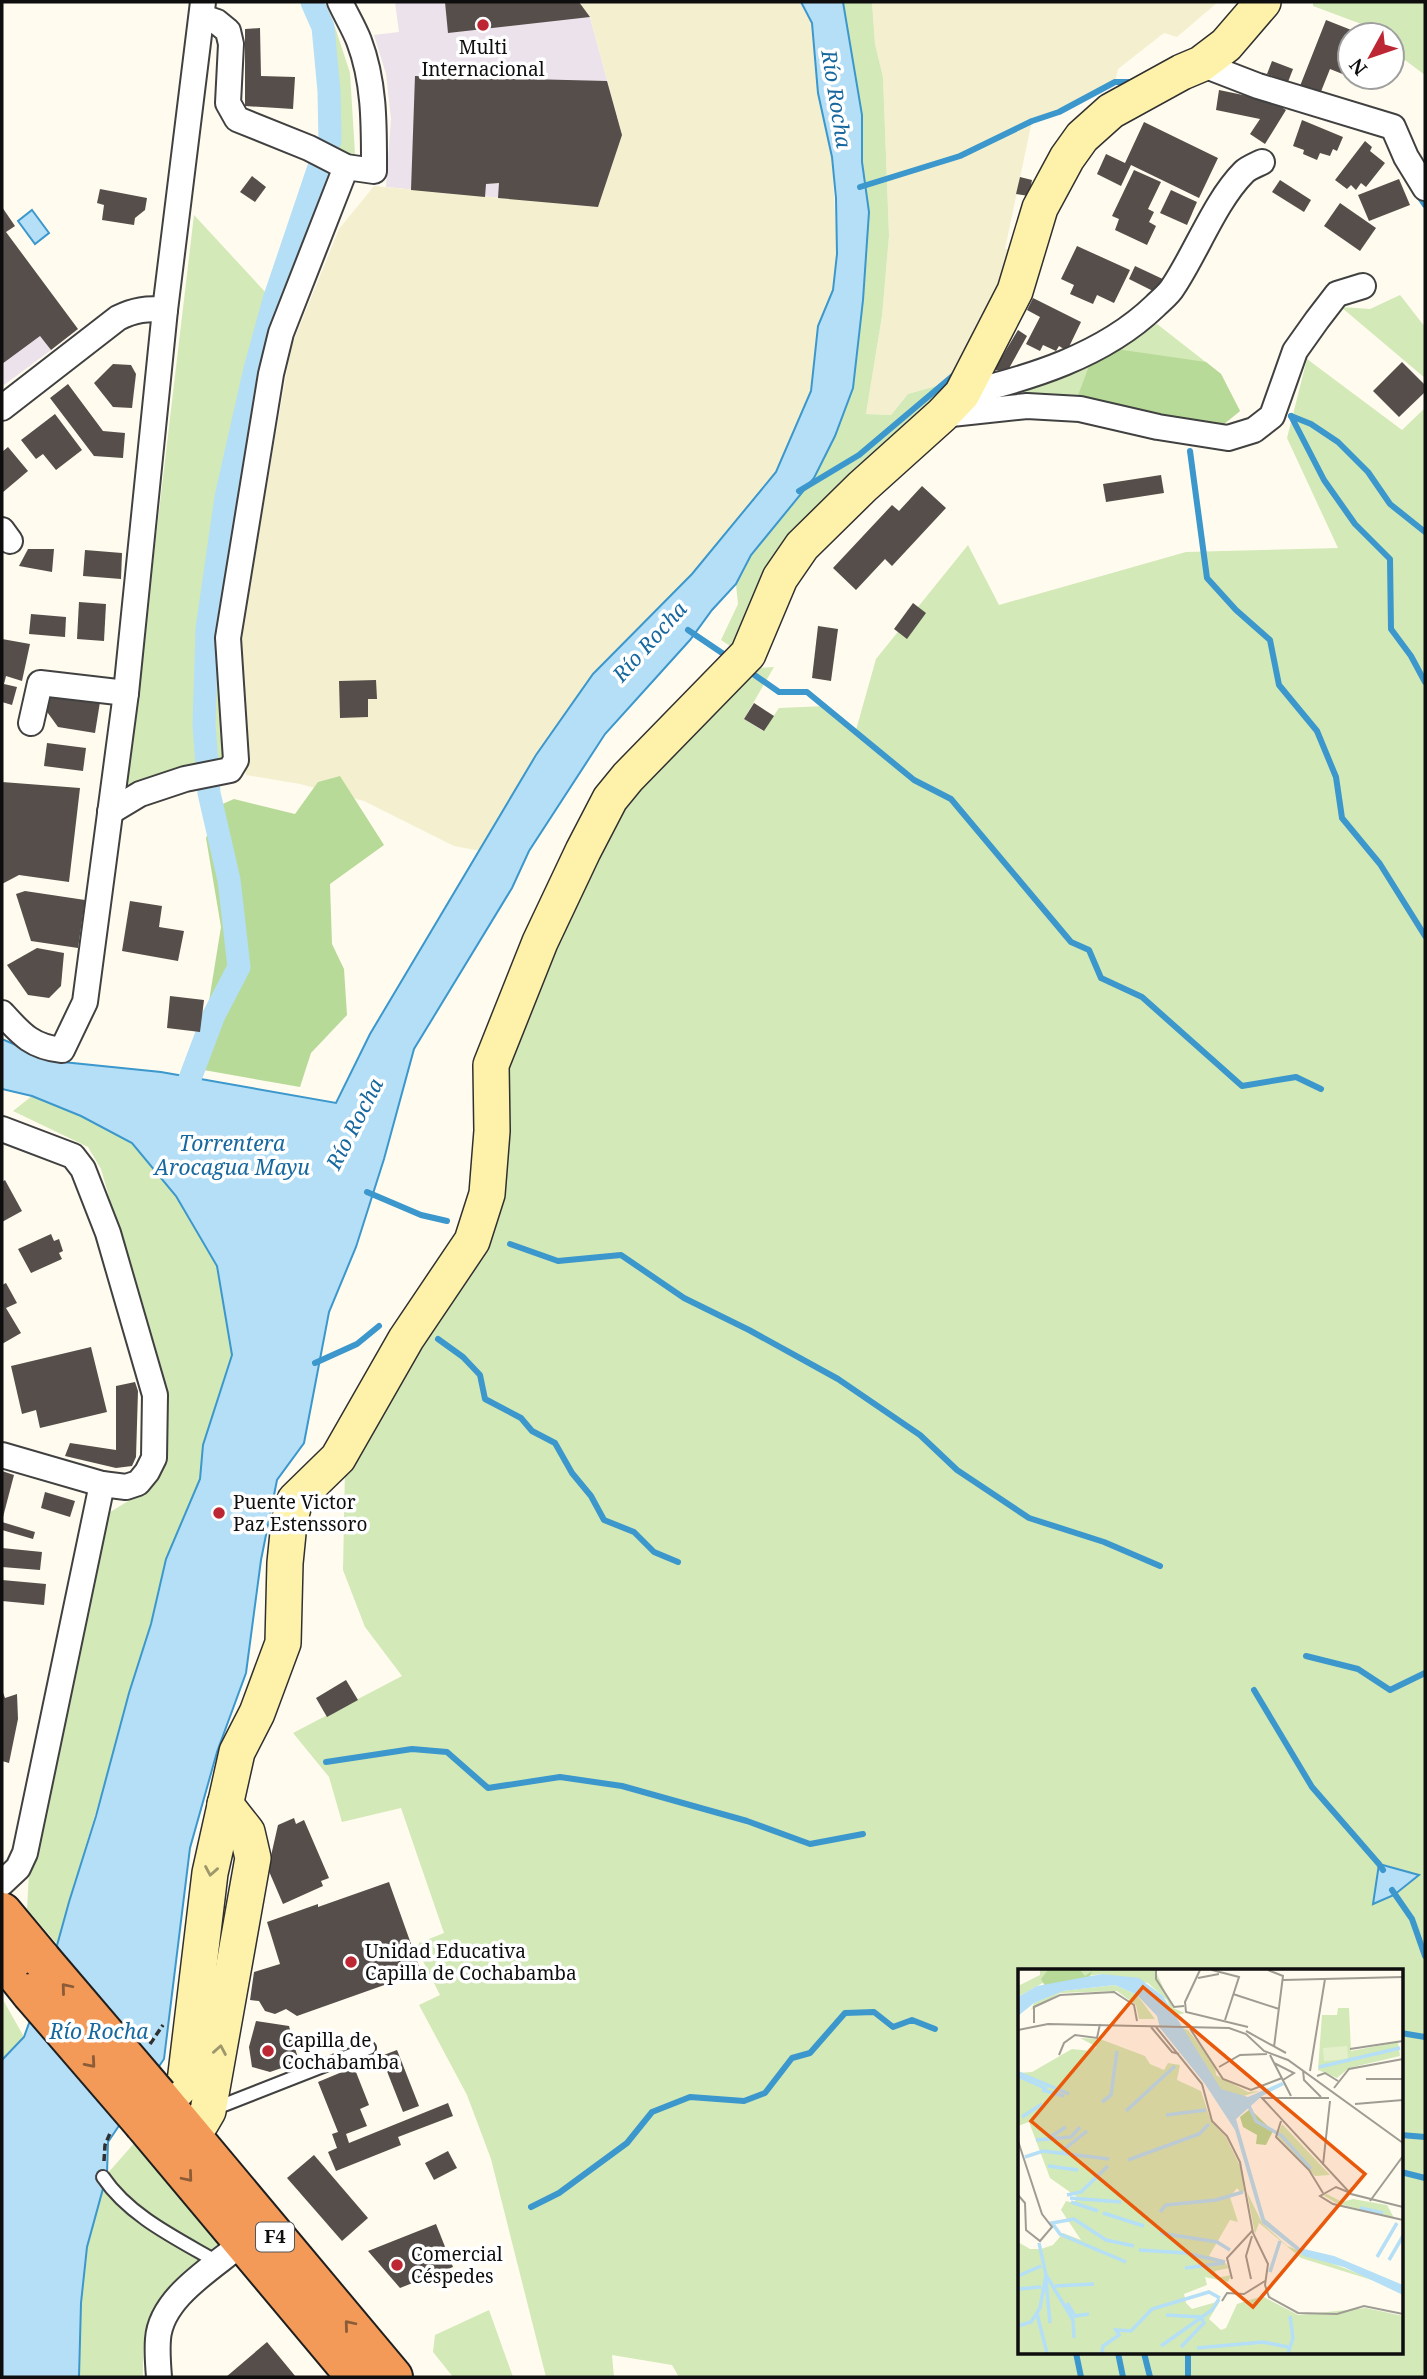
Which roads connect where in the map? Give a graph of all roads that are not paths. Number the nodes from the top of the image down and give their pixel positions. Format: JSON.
{"nodes":[{"id":1,"x":340,"y":2,"type":"edge"},
{"id":2,"x":1263,"y":2,"type":"edge"},
{"id":3,"x":202,"y":9,"type":"edge"},
{"id":4,"x":1201,"y":64,"type":"junction"},
{"id":5,"x":1262,"y":162,"type":"dead end"},
{"id":6,"x":346,"y":167,"type":"junction"},
{"id":7,"x":1425,"y":188,"type":"edge"},
{"id":8,"x":1363,"y":286,"type":"dead end"},
{"id":9,"x":165,"y":310,"type":"junction"},
{"id":10,"x":952,"y":405,"type":"junction"},
{"id":11,"x":2,"y":408,"type":"edge"},
{"id":12,"x":126,"y":693,"type":"junction"},
{"id":13,"x":31,"y":723,"type":"dead end"},
{"id":14,"x":110,"y":812,"type":"junction"},
{"id":15,"x":2,"y":1013,"type":"edge"},
{"id":16,"x":2,"y":1129,"type":"edge"},
{"id":17,"x":2,"y":1455,"type":"edge"},
{"id":18,"x":102,"y":1484,"type":"junction"},
{"id":19,"x":225,"y":1804,"type":"junction"},
{"id":20,"x":2,"y":1883,"type":"edge"},
{"id":21,"x":2,"y":1912,"type":"edge"},
{"id":22,"x":2,"y":1957,"type":"edge"},
{"id":23,"x":37,"y":1976,"type":"junction"},
{"id":24,"x":369,"y":2048,"type":"dead end"},
{"id":25,"x":155,"y":2108,"type":"junction"},
{"id":26,"x":198,"y":2123,"type":"junction"},
{"id":27,"x":103,"y":2177,"type":"dead end"},
{"id":28,"x":231,"y":2253,"type":"junction"},
{"id":29,"x":159,"y":2377,"type":"edge"},
{"id":30,"x":356,"y":2377,"type":"edge"},
{"id":31,"x":393,"y":2377,"type":"edge"}],
"edges":[{"from":1,"to":6,"type":"street"},
{"from":2,"to":4,"type":"street"},
{"from":3,"to":6,"type":"street"},
{"from":3,"to":9,"type":"street"},
{"from":4,"to":7,"type":"street"},
{"from":4,"to":10,"type":"street"},
{"from":5,"to":10,"type":"street"},
{"from":6,"to":14,"type":"street"},
{"from":8,"to":10,"type":"street"},
{"from":9,"to":11,"type":"street"},
{"from":9,"to":12,"type":"street"},
{"from":10,"to":19,"type":"street"},
{"from":12,"to":13,"type":"street"},
{"from":12,"to":14,"type":"street"},
{"from":14,"to":15,"type":"street"},
{"from":16,"to":18,"type":"street"},
{"from":17,"to":18,"type":"street"},
{"from":18,"to":20,"type":"street"},
{"from":19,"to":25,"type":"street","one_way":true},
{"from":26,"to":19,"type":"street","one_way":true},
{"from":21,"to":23,"type":"highway","number":"F4"},
{"from":22,"to":23,"type":"highway","number":"F4"},
{"from":23,"to":25,"type":"highway","number":"F4","bridge":true},
{"from":24,"to":26,"type":"lane"},
{"from":25,"to":26,"type":"highway","number":"F4"},
{"from":25,"to":28,"type":"highway","number":"F4","one_way":true},
{"from":31,"to":26,"type":"highway","number":"F4","one_way":true},
{"from":27,"to":28,"type":"lane"},
{"from":28,"to":29,"type":"street"},
{"from":28,"to":30,"type":"highway","number":"F4"}]}
